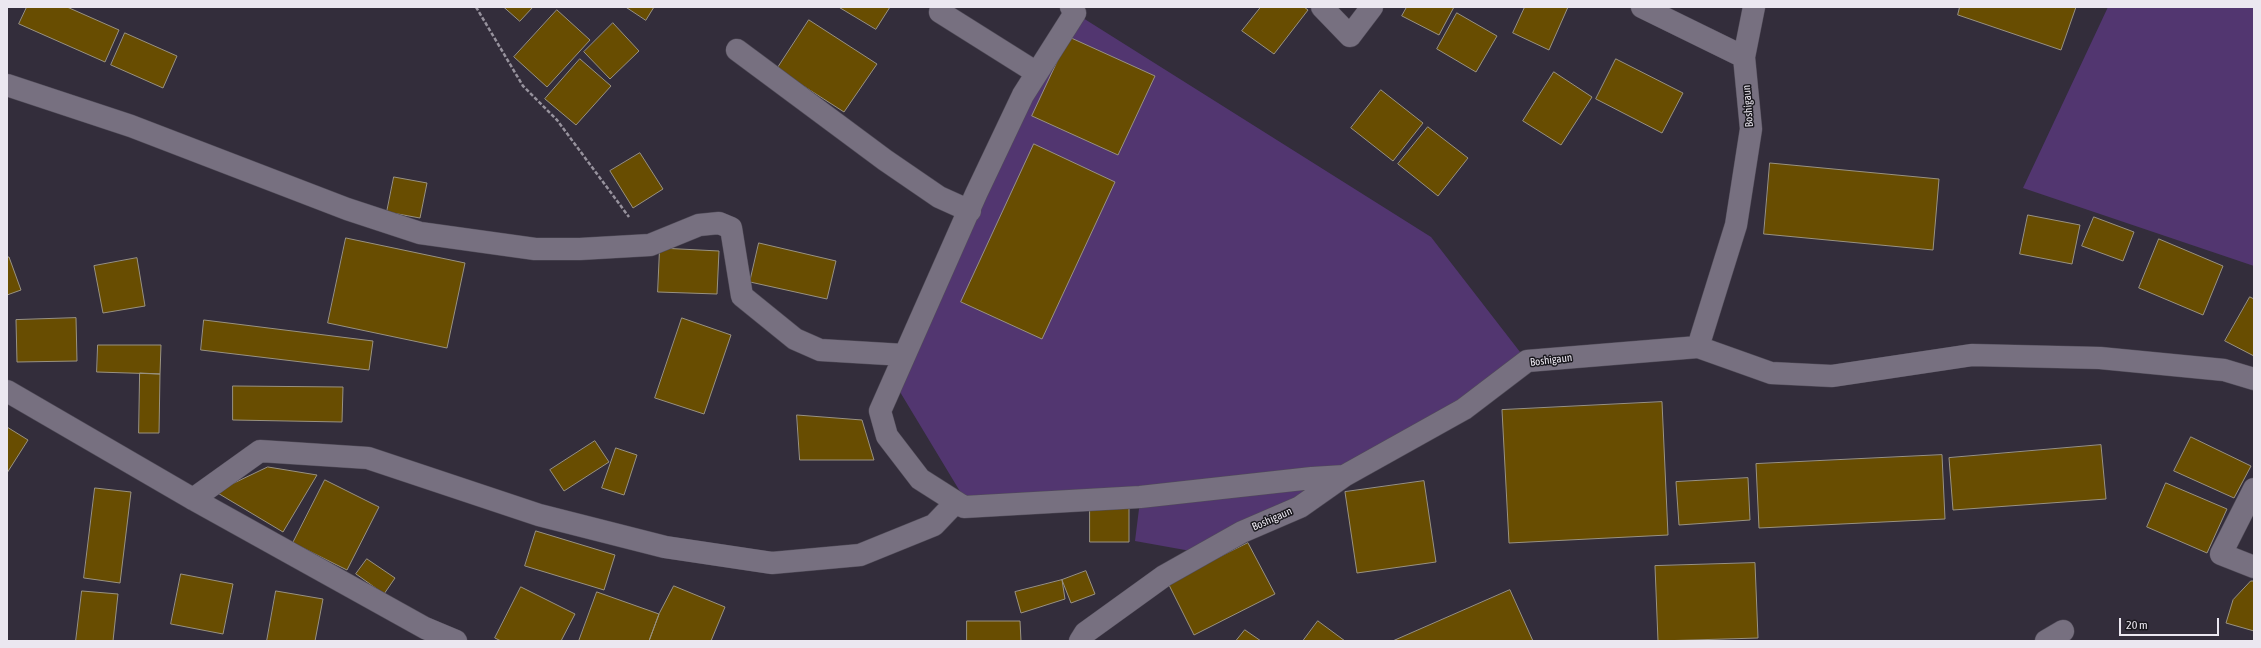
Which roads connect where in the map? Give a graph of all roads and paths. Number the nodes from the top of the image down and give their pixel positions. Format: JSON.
{"nodes":[{"id":1,"x":476,"y":7,"type":"edge"},
{"id":2,"x":1071,"y":7,"type":"edge"},
{"id":3,"x":1322,"y":7,"type":"edge"},
{"id":4,"x":1372,"y":7,"type":"edge"},
{"id":5,"x":1642,"y":7,"type":"edge"},
{"id":6,"x":1754,"y":7,"type":"edge"},
{"id":7,"x":940,"y":12,"type":"dead end"},
{"id":8,"x":737,"y":50,"type":"dead end"},
{"id":9,"x":1744,"y":57,"type":"junction"},
{"id":10,"x":1037,"y":73,"type":"junction"},
{"id":11,"x":7,"y":85,"type":"edge"},
{"id":12,"x":970,"y":211,"type":"junction"},
{"id":13,"x":650,"y":245,"type":"junction"},
{"id":14,"x":1698,"y":347,"type":"junction"},
{"id":15,"x":904,"y":355,"type":"junction"},
{"id":16,"x":2254,"y":379,"type":"edge"},
{"id":17,"x":7,"y":391,"type":"edge"},
{"id":18,"x":1344,"y":476,"type":"junction"},
{"id":19,"x":2254,"y":489,"type":"edge"},
{"id":20,"x":192,"y":499,"type":"junction"},
{"id":21,"x":956,"y":502,"type":"junction"},
{"id":22,"x":2254,"y":567,"type":"edge"},
{"id":23,"x":1082,"y":637,"type":"edge"},
{"id":24,"x":456,"y":641,"type":"edge"}],
"edges":[{"from":1,"to":13,"type":"path"},
{"from":2,"to":10,"type":"street"},
{"from":3,"to":4,"type":"street"},
{"from":5,"to":9,"type":"street"},
{"from":6,"to":9,"type":"street","name":"Boshigaun"},
{"from":7,"to":10,"type":"street"},
{"from":8,"to":12,"type":"street"},
{"from":9,"to":14,"type":"street","name":"Boshigaun"},
{"from":10,"to":12,"type":"street"},
{"from":11,"to":13,"type":"street"},
{"from":12,"to":15,"type":"street"},
{"from":13,"to":15,"type":"street"},
{"from":14,"to":16,"type":"street"},
{"from":14,"to":18,"type":"street","name":"Boshigaun"},
{"from":15,"to":21,"type":"street"},
{"from":17,"to":20,"type":"street"},
{"from":18,"to":21,"type":"street"},
{"from":18,"to":23,"type":"street","name":"Boshigaun"},
{"from":19,"to":22,"type":"street"},
{"from":20,"to":21,"type":"street"},
{"from":20,"to":24,"type":"street"}]}
